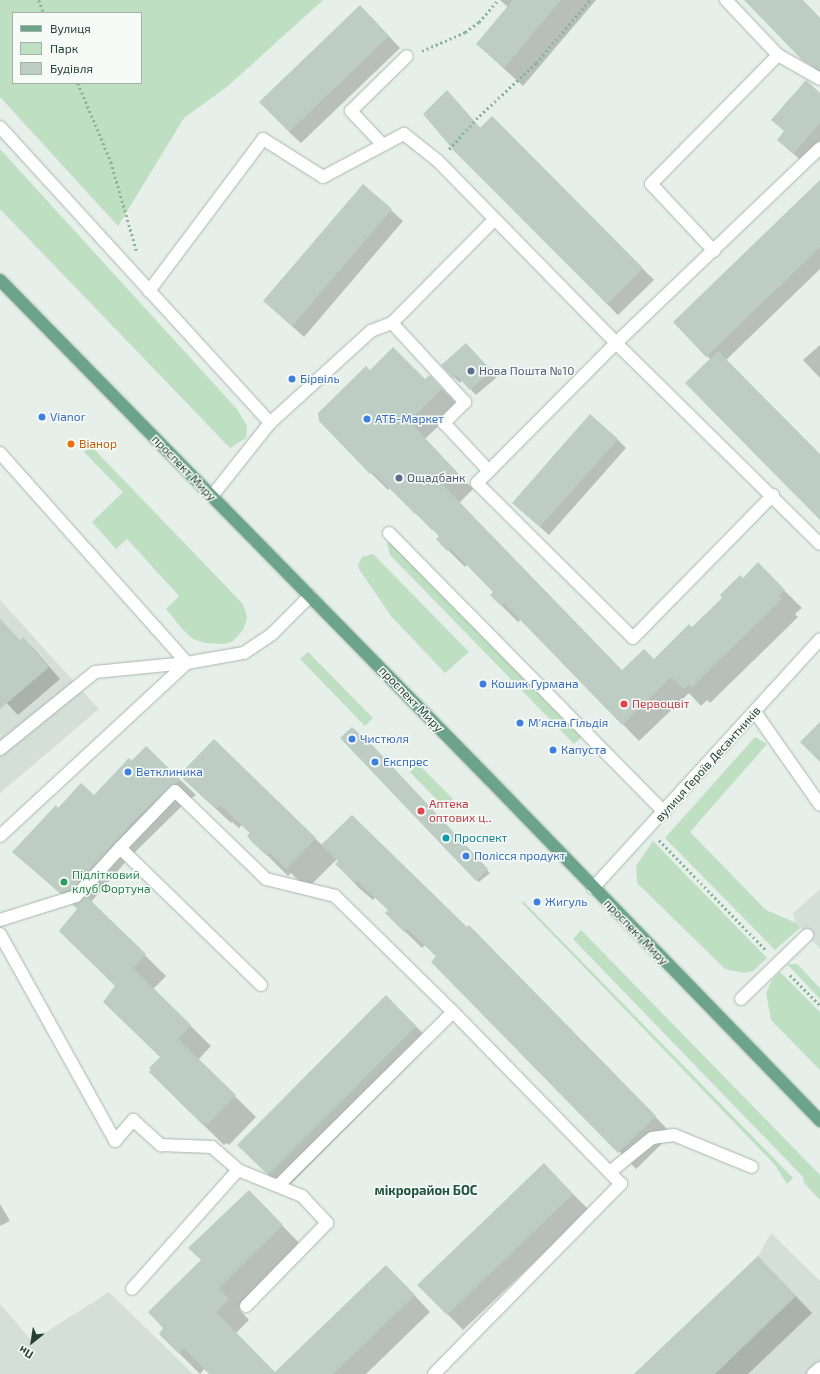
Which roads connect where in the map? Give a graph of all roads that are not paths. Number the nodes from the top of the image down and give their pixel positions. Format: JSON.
{"nodes":[{"id":1,"x":726,"y":0,"type":"edge"},
{"id":2,"x":778,"y":55,"type":"junction"},
{"id":3,"x":407,"y":56,"type":"road end"},
{"id":4,"x":820,"y":79,"type":"edge"},
{"id":5,"x":0,"y":126,"type":"edge"},
{"id":6,"x":383,"y":145,"type":"junction"},
{"id":7,"x":820,"y":148,"type":"edge"},
{"id":8,"x":494,"y":220,"type":"junction"},
{"id":9,"x":714,"y":251,"type":"junction"},
{"id":10,"x":0,"y":280,"type":"edge"},
{"id":11,"x":149,"y":290,"type":"junction"},
{"id":12,"x":392,"y":323,"type":"junction"},
{"id":13,"x":616,"y":343,"type":"junction"},
{"id":14,"x":270,"y":423,"type":"junction"},
{"id":15,"x":0,"y":453,"type":"edge"},
{"id":16,"x":489,"y":471,"type":"junction"},
{"id":17,"x":773,"y":495,"type":"junction"},
{"id":18,"x":212,"y":496,"type":"junction"},
{"id":19,"x":389,"y":534,"type":"dead end"},
{"id":20,"x":820,"y":544,"type":"edge"},
{"id":21,"x":310,"y":596,"type":"junction"},
{"id":22,"x":820,"y":639,"type":"edge"},
{"id":23,"x":188,"y":663,"type":"junction"},
{"id":24,"x":755,"y":712,"type":"junction"},
{"id":25,"x":0,"y":749,"type":"edge"},
{"id":26,"x":820,"y":805,"type":"edge"},
{"id":27,"x":664,"y":812,"type":"junction"},
{"id":28,"x":0,"y":836,"type":"edge"},
{"id":29,"x":120,"y":848,"type":"junction"},
{"id":30,"x":593,"y":888,"type":"junction"},
{"id":31,"x":0,"y":920,"type":"edge"},
{"id":32,"x":0,"y":934,"type":"edge"},
{"id":33,"x":807,"y":935,"type":"dead end"},
{"id":34,"x":261,"y":985,"type":"dead end"},
{"id":35,"x":741,"y":1000,"type":"dead end"},
{"id":36,"x":453,"y":1012,"type":"junction"},
{"id":37,"x":820,"y":1121,"type":"edge"},
{"id":38,"x":752,"y":1167,"type":"dead end"},
{"id":39,"x":238,"y":1170,"type":"junction"},
{"id":40,"x":610,"y":1172,"type":"junction"},
{"id":41,"x":278,"y":1186,"type":"junction"},
{"id":42,"x":132,"y":1289,"type":"dead end"},
{"id":43,"x":246,"y":1306,"type":"dead end"},
{"id":44,"x":820,"y":1368,"type":"edge"},
{"id":45,"x":434,"y":1374,"type":"edge"},
{"id":46,"x":813,"y":1374,"type":"edge"}],
"edges":[{"from":1,"to":2,"type":"street"},
{"from":2,"to":4,"type":"street"},
{"from":2,"to":9,"type":"street"},
{"from":3,"to":6,"type":"street"},
{"from":5,"to":11,"type":"street"},
{"from":6,"to":8,"type":"street"},
{"from":6,"to":11,"type":"street"},
{"from":7,"to":9,"type":"street"},
{"from":8,"to":12,"type":"street"},
{"from":8,"to":13,"type":"street"},
{"from":9,"to":13,"type":"street"},
{"from":10,"to":18,"type":"main road","name":"проспект Миру"},
{"from":11,"to":14,"type":"street"},
{"from":12,"to":14,"type":"street"},
{"from":12,"to":16,"type":"street"},
{"from":13,"to":16,"type":"street"},
{"from":13,"to":17,"type":"street"},
{"from":14,"to":18,"type":"street"},
{"from":15,"to":23,"type":"street"},
{"from":16,"to":17,"type":"street"},
{"from":17,"to":20,"type":"street"},
{"from":18,"to":21,"type":"main road","name":"проспект Миру"},
{"from":19,"to":27,"type":"street"},
{"from":21,"to":23,"type":"street"},
{"from":21,"to":30,"type":"main road","name":"проспект Миру"},
{"from":22,"to":24,"type":"street","name":"вулиця Героїв Десантників"},
{"from":23,"to":25,"type":"street"},
{"from":23,"to":28,"type":"street"},
{"from":24,"to":26,"type":"street"},
{"from":24,"to":27,"type":"street","name":"вулиця Героїв Десантників"},
{"from":27,"to":30,"type":"street","name":"вулиця Героїв Десантників"},
{"from":29,"to":31,"type":"street"},
{"from":29,"to":34,"type":"street"},
{"from":29,"to":36,"type":"street"},
{"from":30,"to":37,"type":"main road","name":"проспект Миру"},
{"from":32,"to":39,"type":"street"},
{"from":33,"to":35,"type":"street"},
{"from":36,"to":40,"type":"street"},
{"from":36,"to":41,"type":"street"},
{"from":38,"to":40,"type":"street"},
{"from":39,"to":41,"type":"street"},
{"from":39,"to":42,"type":"street"},
{"from":40,"to":45,"type":"street"},
{"from":41,"to":43,"type":"street"},
{"from":44,"to":46,"type":"street"}]}
